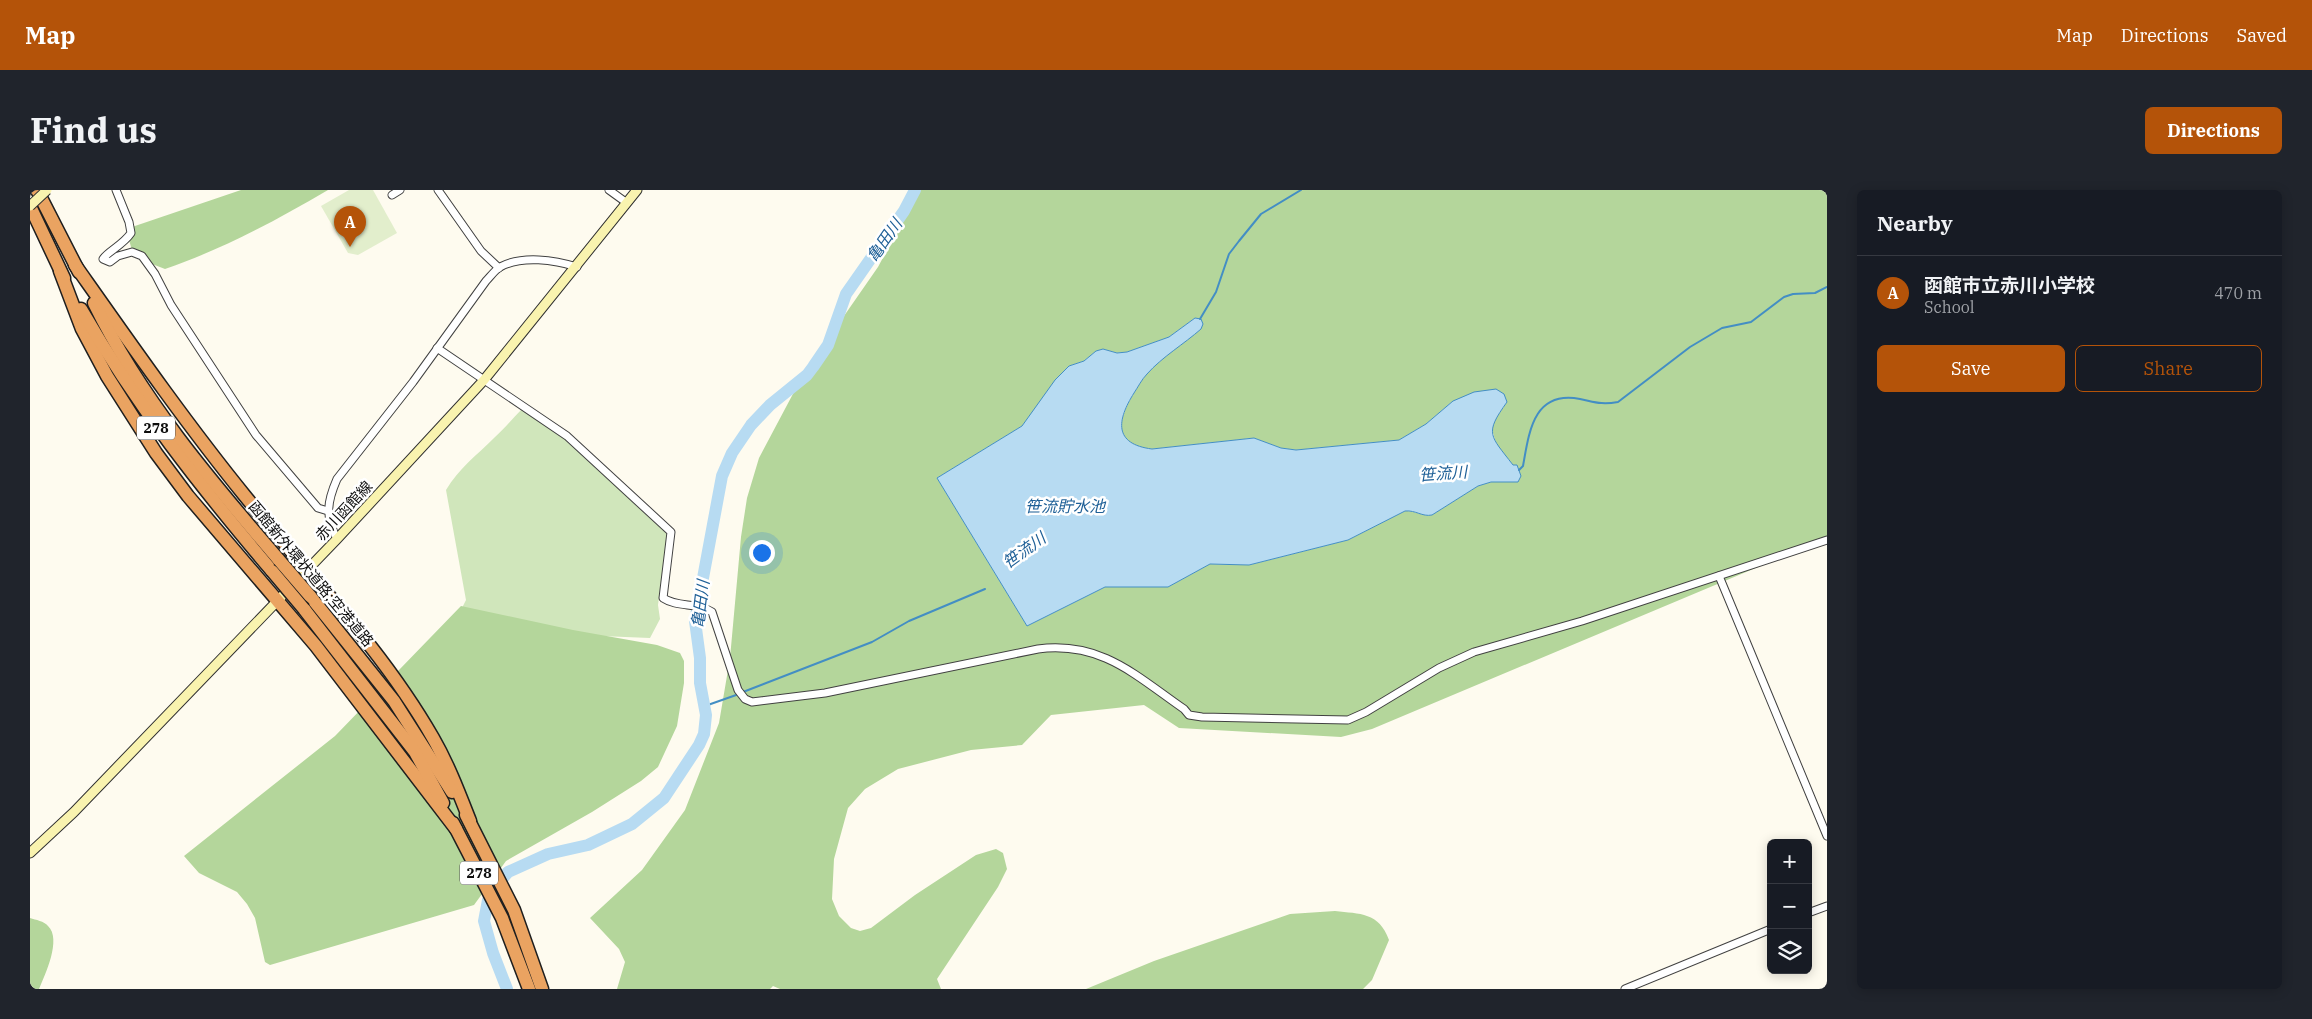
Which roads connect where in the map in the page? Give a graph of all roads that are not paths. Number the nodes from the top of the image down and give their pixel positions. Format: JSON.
{"nodes":[{"id":1,"x":37,"y":190,"type":"edge"},
{"id":2,"x":47,"y":190,"type":"edge"},
{"id":3,"x":116,"y":190,"type":"edge"},
{"id":4,"x":400,"y":190,"type":"edge"},
{"id":5,"x":438,"y":190,"type":"edge"},
{"id":6,"x":608,"y":190,"type":"edge"},
{"id":7,"x":637,"y":190,"type":"edge"},
{"id":8,"x":392,"y":195,"type":"dead end"},
{"id":9,"x":627,"y":203,"type":"junction"},
{"id":10,"x":30,"y":206,"type":"edge"},
{"id":11,"x":75,"y":265,"type":"junction"},
{"id":12,"x":577,"y":267,"type":"junction"},
{"id":13,"x":499,"y":268,"type":"junction"},
{"id":14,"x":60,"y":271,"type":"junction"},
{"id":15,"x":438,"y":348,"type":"junction"},
{"id":16,"x":484,"y":380,"type":"junction"},
{"id":17,"x":328,"y":511,"type":"junction"},
{"id":18,"x":338,"y":539,"type":"junction"},
{"id":19,"x":1827,"y":540,"type":"edge"},
{"id":20,"x":308,"y":569,"type":"junction"},
{"id":21,"x":1719,"y":576,"type":"junction"},
{"id":22,"x":278,"y":600,"type":"junction"},
{"id":23,"x":470,"y":821,"type":"junction"},
{"id":24,"x":456,"y":829,"type":"junction"},
{"id":25,"x":1827,"y":836,"type":"edge"},
{"id":26,"x":30,"y":853,"type":"edge"},
{"id":27,"x":1827,"y":906,"type":"edge"},
{"id":28,"x":1812,"y":912,"type":"edge"},
{"id":29,"x":1767,"y":931,"type":"edge"},
{"id":30,"x":529,"y":989,"type":"edge"},
{"id":31,"x":542,"y":989,"type":"edge"},
{"id":32,"x":1625,"y":989,"type":"edge"}],
"edges":[{"from":1,"to":11,"type":"highway","name":"函館新外環状道路;空港道路","number":"278"},
{"from":2,"to":10,"type":"main road","bridge":true},
{"from":3,"to":17,"type":"street"},
{"from":4,"to":8,"type":"street"},
{"from":5,"to":13,"type":"street"},
{"from":6,"to":9,"type":"street"},
{"from":7,"to":9,"type":"main road","name":"赤川函館線"},
{"from":9,"to":12,"type":"main road","name":"赤川函館線"},
{"from":10,"to":14,"type":"highway","name":"函館新外環状道路;空港道路","number":"278"},
{"from":11,"to":20,"type":"highway"},
{"from":11,"to":23,"type":"highway","name":"函館新外環状道路;空港道路","number":"278","bridge":true},
{"from":12,"to":13,"type":"street"},
{"from":12,"to":16,"type":"main road","name":"赤川函館線"},
{"from":13,"to":15,"type":"street"},
{"from":14,"to":22,"type":"highway"},
{"from":14,"to":24,"type":"highway","name":"函館新外環状道路;空港道路","number":"278","bridge":true},
{"from":15,"to":16,"type":"street"},
{"from":15,"to":17,"type":"street"},
{"from":16,"to":18,"type":"main road","name":"赤川函館線"},
{"from":16,"to":21,"type":"street"},
{"from":17,"to":18,"type":"street"},
{"from":18,"to":20,"type":"main road","name":"赤川函館線"},
{"from":19,"to":21,"type":"street"},
{"from":20,"to":22,"type":"main road","name":"赤川函館線"},
{"from":20,"to":23,"type":"highway"},
{"from":21,"to":25,"type":"street"},
{"from":22,"to":24,"type":"highway"},
{"from":22,"to":26,"type":"main road","name":"赤川函館線"},
{"from":23,"to":31,"type":"highway","name":"函館新外環状道路;空港道路","number":"278"},
{"from":24,"to":30,"type":"highway","name":"函館新外環状道路;空港道路","number":"278"},
{"from":27,"to":28,"type":"street"},
{"from":29,"to":32,"type":"street"}]}
